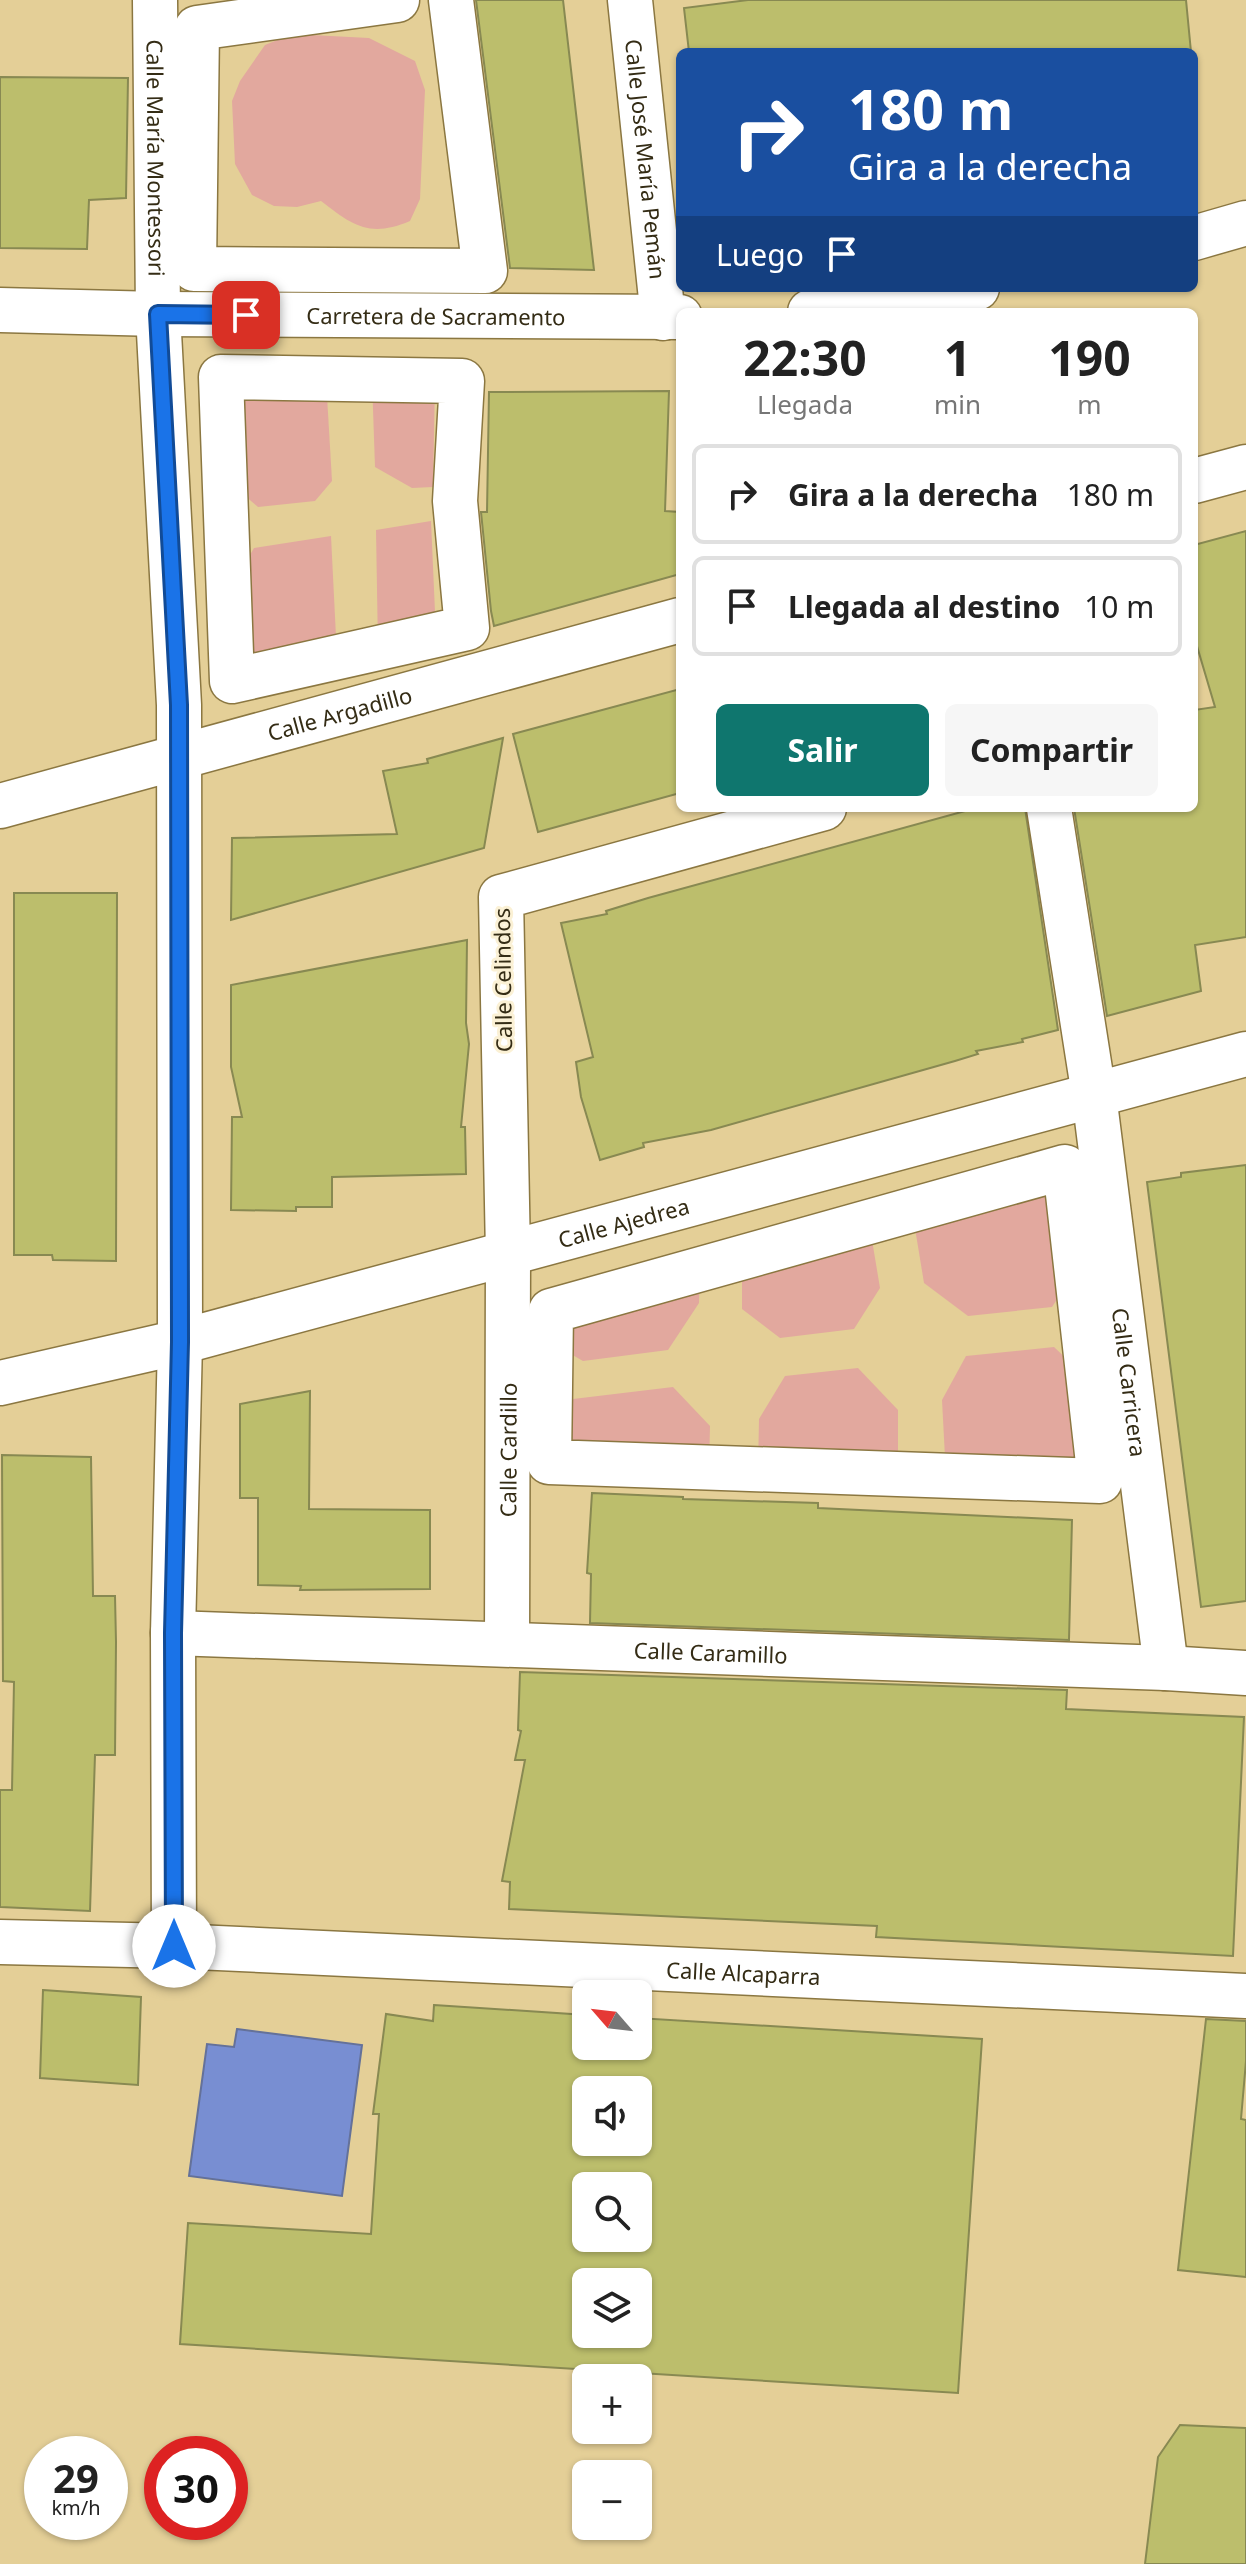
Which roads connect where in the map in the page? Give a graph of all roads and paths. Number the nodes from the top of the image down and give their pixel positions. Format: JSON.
{"nodes":[{"id":1,"x":155,"y":0,"type":"edge"},
{"id":2,"x":397,"y":0,"type":"edge"},
{"id":3,"x":451,"y":0,"type":"edge"},
{"id":4,"x":630,"y":0,"type":"edge"},
{"id":5,"x":1246,"y":223,"type":"edge"},
{"id":6,"x":1198,"y":237,"type":"edge"},
{"id":7,"x":957,"y":292,"type":"edge"},
{"id":8,"x":850,"y":308,"type":"edge"},
{"id":9,"x":0,"y":310,"type":"edge"},
{"id":10,"x":158,"y":314,"type":"junction"},
{"id":11,"x":672,"y":318,"type":"edge"},
{"id":12,"x":1246,"y":467,"type":"edge"},
{"id":13,"x":1198,"y":480,"type":"edge"},
{"id":14,"x":676,"y":621,"type":"edge"},
{"id":15,"x":467,"y":628,"type":"joint"},
{"id":16,"x":179,"y":755,"type":"junction"},
{"id":17,"x":0,"y":806,"type":"edge"},
{"id":18,"x":809,"y":812,"type":"edge"},
{"id":19,"x":1050,"y":812,"type":"edge"},
{"id":20,"x":1246,"y":1054,"type":"edge"},
{"id":21,"x":1094,"y":1095,"type":"junction"},
{"id":22,"x":508,"y":1254,"type":"junction"},
{"id":23,"x":180,"y":1342,"type":"junction"},
{"id":24,"x":0,"y":1383,"type":"edge"},
{"id":25,"x":549,"y":1462,"type":"joint"},
{"id":26,"x":173,"y":1633,"type":"junction"},
{"id":27,"x":507,"y":1644,"type":"junction"},
{"id":28,"x":1166,"y":1668,"type":"junction"},
{"id":29,"x":1246,"y":1673,"type":"edge"},
{"id":30,"x":0,"y":1942,"type":"edge"},
{"id":31,"x":174,"y":1946,"type":"junction"},
{"id":32,"x":1246,"y":1996,"type":"edge"}],
"edges":[{"from":1,"to":10,"type":"street","name":"Calle María Montessori"},
{"from":2,"to":3,"type":"street"},
{"from":4,"to":11,"type":"street","name":"Calle José María Pemán"},
{"from":5,"to":6,"type":"street"},
{"from":7,"to":8,"type":"street"},
{"from":9,"to":10,"type":"street","name":"Carretera de Sacramento"},
{"from":10,"to":11,"type":"street","name":"Carretera de Sacramento"},
{"from":10,"to":16,"type":"street","name":"Calle María Montessori"},
{"from":12,"to":13,"type":"street"},
{"from":14,"to":16,"type":"street","name":"Calle Argadillo"},
{"from":15,"to":15,"type":"street"},
{"from":16,"to":17,"type":"street","name":"Calle Argadillo"},
{"from":16,"to":23,"type":"street","name":"Calle María Montessori"},
{"from":18,"to":22,"type":"street","name":"Calle Celindos"},
{"from":19,"to":21,"type":"street"},
{"from":20,"to":21,"type":"street","name":"Calle Ajedrea"},
{"from":21,"to":22,"type":"street","name":"Calle Ajedrea"},
{"from":21,"to":28,"type":"street","name":"Calle Carricera"},
{"from":22,"to":23,"type":"street","name":"Calle Ajedrea"},
{"from":22,"to":27,"type":"street","name":"Calle Cardillo"},
{"from":23,"to":24,"type":"street","name":"Calle Ajedrea"},
{"from":23,"to":26,"type":"street","name":"Calle María Montessori"},
{"from":25,"to":25,"type":"street"},
{"from":26,"to":27,"type":"street","name":"Calle Caramillo"},
{"from":26,"to":31,"type":"street","name":"Calle María Montessori"},
{"from":27,"to":28,"type":"street","name":"Calle Caramillo"},
{"from":28,"to":29,"type":"street","name":"Calle Caramillo"},
{"from":30,"to":31,"type":"street","name":"Calle Alcaparra"},
{"from":31,"to":32,"type":"street","name":"Calle Alcaparra"}]}
